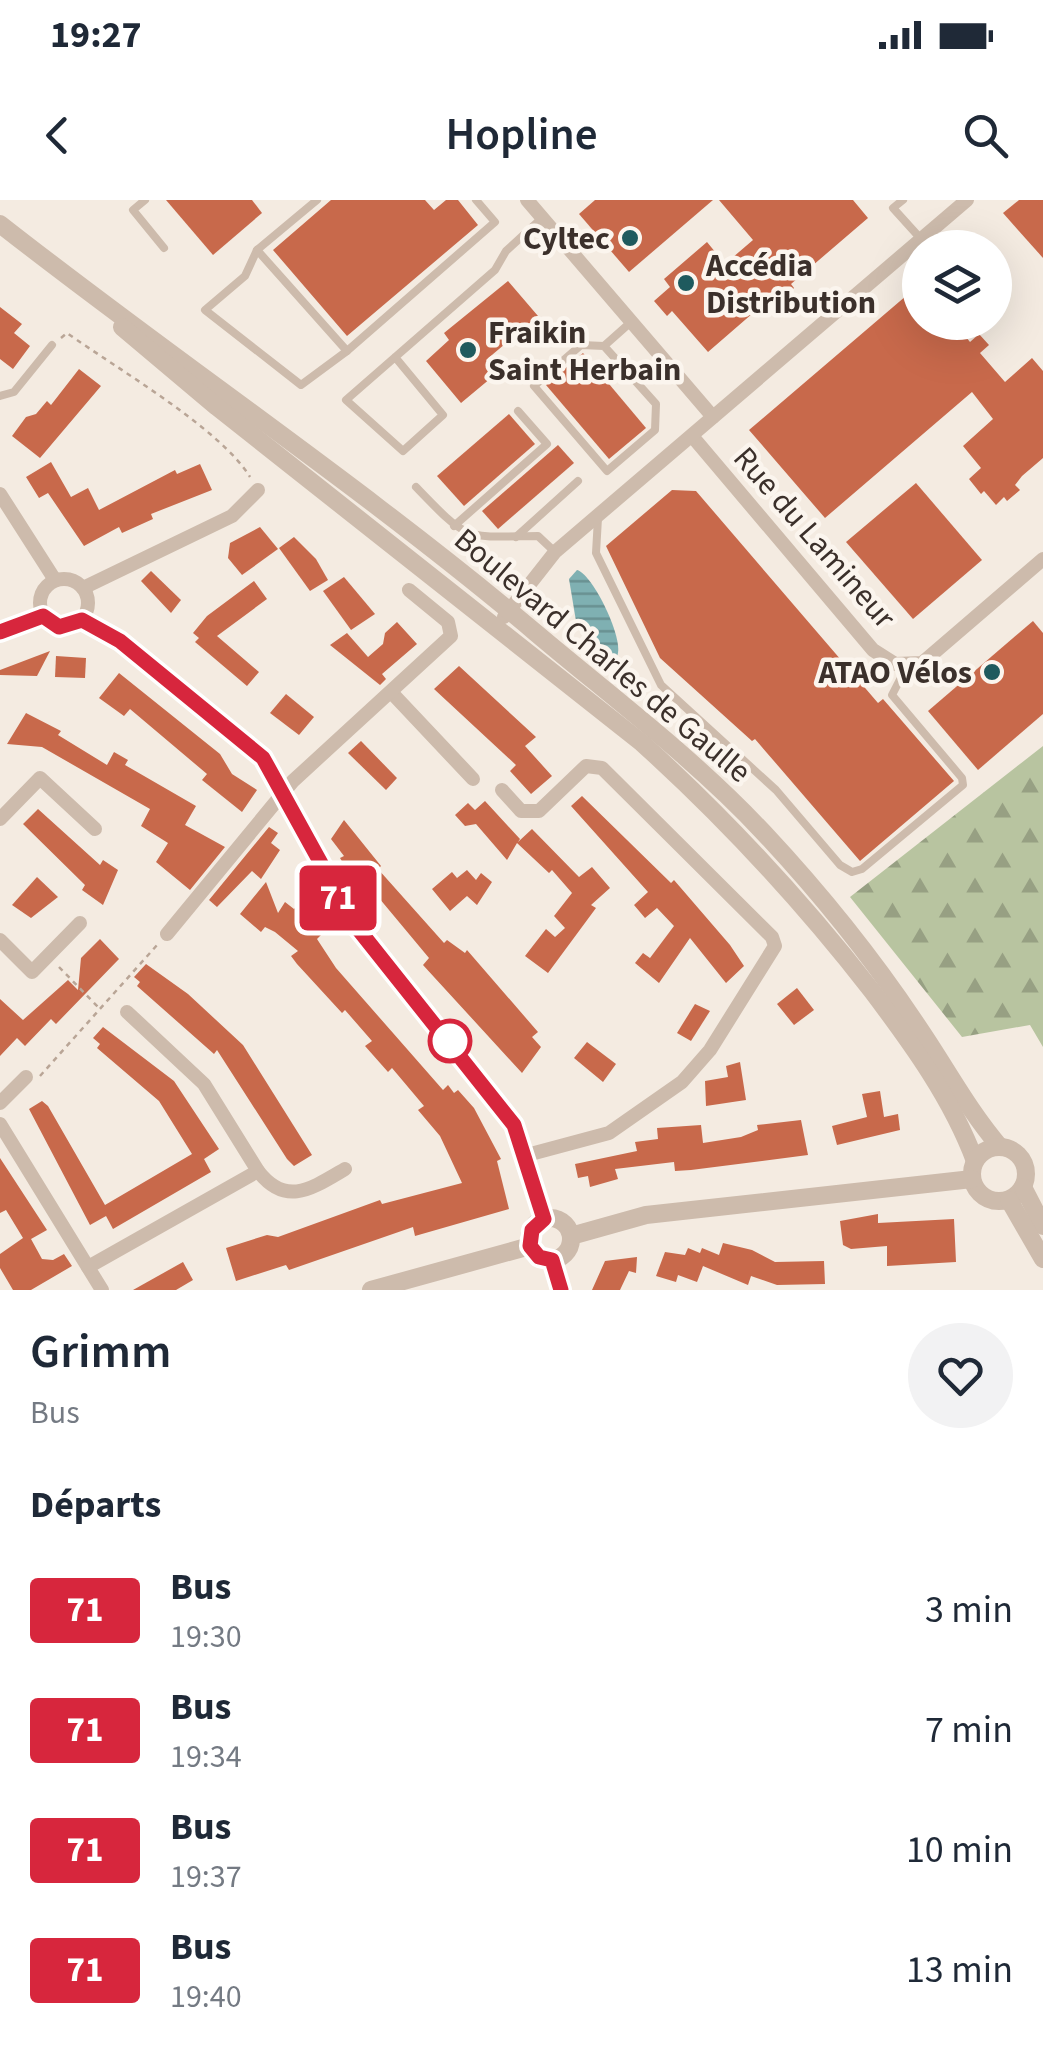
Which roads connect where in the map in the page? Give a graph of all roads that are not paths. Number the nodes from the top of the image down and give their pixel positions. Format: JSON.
{"nodes":[{"id":1,"x":145,"y":200,"type":"edge"},
{"id":2,"x":317,"y":200,"type":"edge"},
{"id":3,"x":476,"y":200,"type":"edge"},
{"id":4,"x":527,"y":200,"type":"edge"},
{"id":5,"x":903,"y":200,"type":"edge"},
{"id":6,"x":966,"y":200,"type":"edge"},
{"id":7,"x":542,"y":218,"type":"junction"},
{"id":8,"x":0,"y":224,"type":"edge"},
{"id":9,"x":912,"y":230,"type":"edge"},
{"id":10,"x":932,"y":230,"type":"edge"},
{"id":11,"x":164,"y":248,"type":"dead end"},
{"id":12,"x":257,"y":250,"type":"junction"},
{"id":13,"x":902,"y":255,"type":"edge"},
{"id":14,"x":86,"y":292,"type":"junction"},
{"id":15,"x":631,"y":322,"type":"junction"},
{"id":16,"x":52,"y":345,"type":"road end"},
{"id":17,"x":604,"y":346,"type":"junction"},
{"id":18,"x":347,"y":351,"type":"junction"},
{"id":19,"x":395,"y":357,"type":"junction"},
{"id":20,"x":0,"y":396,"type":"edge"},
{"id":21,"x":518,"y":411,"type":"dead end"},
{"id":22,"x":713,"y":418,"type":"junction"},
{"id":23,"x":692,"y":436,"type":"junction"},
{"id":24,"x":578,"y":482,"type":"dead end"},
{"id":25,"x":416,"y":487,"type":"dead end"},
{"id":26,"x":258,"y":490,"type":"road end"},
{"id":27,"x":0,"y":494,"type":"edge"},
{"id":28,"x":599,"y":515,"type":"junction"},
{"id":29,"x":454,"y":526,"type":"junction"},
{"id":30,"x":516,"y":536,"type":"junction"},
{"id":31,"x":555,"y":552,"type":"junction"},
{"id":32,"x":1043,"y":559,"type":"edge"},
{"id":33,"x":55,"y":580,"type":"junction"},
{"id":34,"x":83,"y":588,"type":"junction"},
{"id":35,"x":409,"y":590,"type":"dead end"},
{"id":36,"x":510,"y":610,"type":"junction"},
{"id":37,"x":43,"y":616,"type":"junction"},
{"id":38,"x":82,"y":620,"type":"junction"},
{"id":39,"x":496,"y":627,"type":"junction"},
{"id":40,"x":0,"y":632,"type":"edge"},
{"id":41,"x":907,"y":666,"type":"junction"},
{"id":42,"x":390,"y":692,"type":"junction"},
{"id":43,"x":474,"y":779,"type":"dead end"},
{"id":44,"x":285,"y":790,"type":"junction"},
{"id":45,"x":502,"y":790,"type":"dead end"},
{"id":46,"x":0,"y":818,"type":"edge"},
{"id":47,"x":95,"y":828,"type":"dead end"},
{"id":48,"x":80,"y":923,"type":"dead end"},
{"id":49,"x":167,"y":934,"type":"road end"},
{"id":50,"x":0,"y":940,"type":"edge"},
{"id":51,"x":127,"y":1012,"type":"dead end"},
{"id":52,"x":26,"y":1077,"type":"road end"},
{"id":53,"x":0,"y":1102,"type":"edge"},
{"id":54,"x":0,"y":1124,"type":"edge"},
{"id":55,"x":1000,"y":1147,"type":"junction"},
{"id":56,"x":527,"y":1155,"type":"junction"},
{"id":57,"x":345,"y":1170,"type":"dead end"},
{"id":58,"x":974,"y":1170,"type":"junction"},
{"id":59,"x":258,"y":1171,"type":"junction"},
{"id":60,"x":1025,"y":1183,"type":"edge"},
{"id":61,"x":544,"y":1219,"type":"junction"},
{"id":62,"x":1043,"y":1226,"type":"edge"},
{"id":63,"x":570,"y":1236,"type":"junction"},
{"id":64,"x":530,"y":1246,"type":"junction"},
{"id":65,"x":1043,"y":1259,"type":"edge"},
{"id":66,"x":552,"y":1260,"type":"junction"},
{"id":67,"x":88,"y":1267,"type":"junction"},
{"id":68,"x":102,"y":1290,"type":"edge"},
{"id":69,"x":371,"y":1290,"type":"edge"},
{"id":70,"x":561,"y":1290,"type":"edge"}],
"edges":[{"from":1,"to":11,"type":"lane"},
{"from":2,"to":12,"type":"lane"},
{"from":3,"to":18,"type":"lane"},
{"from":4,"to":7,"type":"street"},
{"from":5,"to":9,"type":"lane"},
{"from":6,"to":10,"type":"street"},
{"from":7,"to":15,"type":"street"},
{"from":7,"to":19,"type":"lane"},
{"from":8,"to":14,"type":"street","name":"Boulevard Charles de Gaulle"},
{"from":12,"to":18,"type":"lane"},
{"from":12,"to":18,"type":"lane"},
{"from":13,"to":22,"type":"street"},
{"from":14,"to":36,"type":"street","name":"Boulevard Charles de Gaulle"},
{"from":14,"to":39,"type":"street","name":"Boulevard Charles de Gaulle"},
{"from":15,"to":17,"type":"lane"},
{"from":15,"to":22,"type":"street"},
{"from":16,"to":20,"type":"lane"},
{"from":17,"to":17,"type":"lane"},
{"from":19,"to":19,"type":"lane"},
{"from":21,"to":29,"type":"lane"},
{"from":22,"to":23,"type":"street"},
{"from":23,"to":28,"type":"street"},
{"from":23,"to":41,"type":"street","name":"Rue du Lamineur"},
{"from":24,"to":30,"type":"lane"},
{"from":25,"to":29,"type":"lane"},
{"from":26,"to":34,"type":"street"},
{"from":27,"to":33,"type":"street"},
{"from":28,"to":31,"type":"street"},
{"from":28,"to":41,"type":"lane"},
{"from":29,"to":30,"type":"lane"},
{"from":30,"to":31,"type":"lane"},
{"from":31,"to":36,"type":"street"},
{"from":32,"to":41,"type":"street","name":"Rue du Lamineur"},
{"from":33,"to":34,"type":"street"},
{"from":33,"to":37,"type":"street"},
{"from":34,"to":38,"type":"street"},
{"from":35,"to":42,"type":"street"},
{"from":36,"to":39,"type":"street"},
{"from":36,"to":55,"type":"street","name":"Boulevard Charles de Gaulle"},
{"from":37,"to":38,"type":"street"},
{"from":37,"to":40,"type":"street"},
{"from":38,"to":44,"type":"street"},
{"from":39,"to":58,"type":"street","name":"Boulevard Charles de Gaulle"},
{"from":42,"to":43,"type":"street"},
{"from":42,"to":44,"type":"street"},
{"from":44,"to":49,"type":"street"},
{"from":44,"to":56,"type":"street"},
{"from":45,"to":56,"type":"street"},
{"from":46,"to":47,"type":"street"},
{"from":48,"to":50,"type":"street"},
{"from":51,"to":59,"type":"street"},
{"from":52,"to":53,"type":"street"},
{"from":54,"to":67,"type":"street"},
{"from":55,"to":58,"type":"street"},
{"from":55,"to":60,"type":"street"},
{"from":56,"to":61,"type":"street"},
{"from":57,"to":59,"type":"street"},
{"from":58,"to":60,"type":"street"},
{"from":58,"to":63,"type":"street"},
{"from":59,"to":67,"type":"street"},
{"from":60,"to":62,"type":"street"},
{"from":60,"to":65,"type":"street"},
{"from":61,"to":63,"type":"street"},
{"from":61,"to":64,"type":"street"},
{"from":63,"to":66,"type":"street"},
{"from":64,"to":66,"type":"street"},
{"from":64,"to":69,"type":"street"},
{"from":66,"to":70,"type":"street"},
{"from":67,"to":68,"type":"street"}]}
